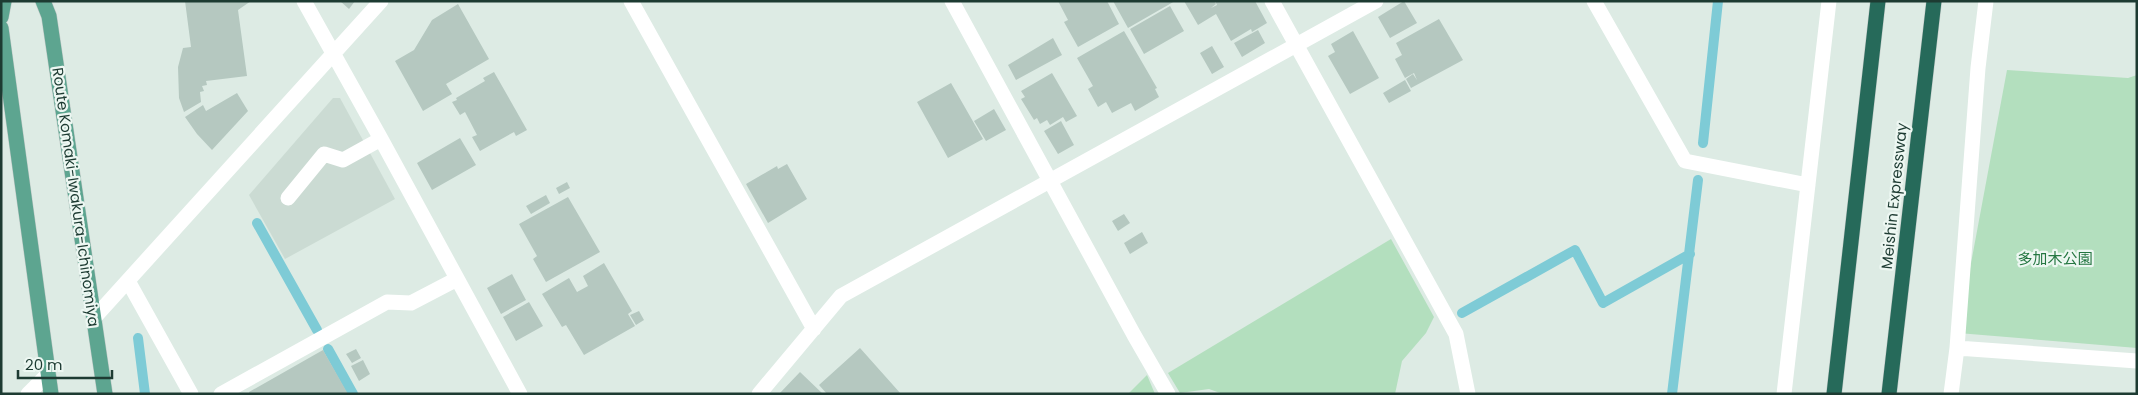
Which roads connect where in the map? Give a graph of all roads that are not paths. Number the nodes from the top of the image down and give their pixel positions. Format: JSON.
{"nodes":[{"id":1,"x":4,"y":1,"type":"edge"},
{"id":2,"x":43,"y":1,"type":"edge"},
{"id":3,"x":304,"y":1,"type":"edge"},
{"id":4,"x":381,"y":1,"type":"edge"},
{"id":5,"x":631,"y":1,"type":"edge"},
{"id":6,"x":952,"y":1,"type":"edge"},
{"id":7,"x":1272,"y":1,"type":"edge"},
{"id":8,"x":1376,"y":1,"type":"edge"},
{"id":9,"x":1594,"y":1,"type":"edge"},
{"id":10,"x":1829,"y":1,"type":"edge"},
{"id":11,"x":1878,"y":1,"type":"edge"},
{"id":12,"x":1934,"y":1,"type":"edge"},
{"id":13,"x":1986,"y":1,"type":"edge"},
{"id":14,"x":1,"y":17,"type":"edge"},
{"id":15,"x":1,"y":28,"type":"edge"},
{"id":16,"x":1296,"y":45,"type":"junction"},
{"id":17,"x":333,"y":55,"type":"junction"},
{"id":18,"x":381,"y":139,"type":"junction"},
{"id":19,"x":1050,"y":181,"type":"junction"},
{"id":20,"x":1808,"y":185,"type":"junction"},
{"id":21,"x":288,"y":198,"type":"dead end"},
{"id":22,"x":457,"y":279,"type":"junction"},
{"id":23,"x":128,"y":281,"type":"junction"},
{"id":24,"x":94,"y":318,"type":"junction"},
{"id":25,"x":814,"y":329,"type":"junction"},
{"id":26,"x":1957,"y":348,"type":"junction"},
{"id":27,"x":2137,"y":361,"type":"edge"},
{"id":28,"x":48,"y":374,"type":"junction"},
{"id":29,"x":28,"y":394,"type":"edge"},
{"id":30,"x":51,"y":394,"type":"edge"},
{"id":31,"x":105,"y":394,"type":"edge"},
{"id":32,"x":191,"y":394,"type":"edge"},
{"id":33,"x":222,"y":394,"type":"edge"},
{"id":34,"x":520,"y":394,"type":"edge"},
{"id":35,"x":760,"y":394,"type":"edge"},
{"id":36,"x":1168,"y":394,"type":"edge"},
{"id":37,"x":1468,"y":394,"type":"edge"},
{"id":38,"x":1784,"y":394,"type":"edge"},
{"id":39,"x":1834,"y":394,"type":"edge"},
{"id":40,"x":1889,"y":394,"type":"edge"},
{"id":41,"x":1951,"y":394,"type":"edge"}],
"edges":[{"from":1,"to":14,"type":"main road"},
{"from":2,"to":24,"type":"main road","name":"Route Komaki-Iwakura-Ichinomiya"},
{"from":3,"to":17,"type":"street"},
{"from":4,"to":17,"type":"street"},
{"from":5,"to":25,"type":"street"},
{"from":6,"to":19,"type":"street"},
{"from":7,"to":16,"type":"street"},
{"from":8,"to":16,"type":"street"},
{"from":9,"to":20,"type":"street"},
{"from":10,"to":20,"type":"street"},
{"from":11,"to":39,"type":"highway"},
{"from":12,"to":40,"type":"highway","name":"Meishin Expressway"},
{"from":13,"to":26,"type":"street"},
{"from":15,"to":28,"type":"main road"},
{"from":16,"to":19,"type":"street"},
{"from":16,"to":37,"type":"street"},
{"from":17,"to":18,"type":"street"},
{"from":17,"to":23,"type":"street"},
{"from":18,"to":21,"type":"street"},
{"from":18,"to":22,"type":"street"},
{"from":19,"to":25,"type":"street"},
{"from":19,"to":36,"type":"street"},
{"from":20,"to":38,"type":"street"},
{"from":22,"to":33,"type":"street"},
{"from":22,"to":34,"type":"street"},
{"from":23,"to":24,"type":"street"},
{"from":23,"to":32,"type":"street"},
{"from":24,"to":31,"type":"main road","name":"Route Komaki-Iwakura-Ichinomiya"},
{"from":25,"to":35,"type":"street"},
{"from":26,"to":27,"type":"street"},
{"from":26,"to":41,"type":"street"},
{"from":28,"to":29,"type":"street"},
{"from":28,"to":30,"type":"main road"}]}
